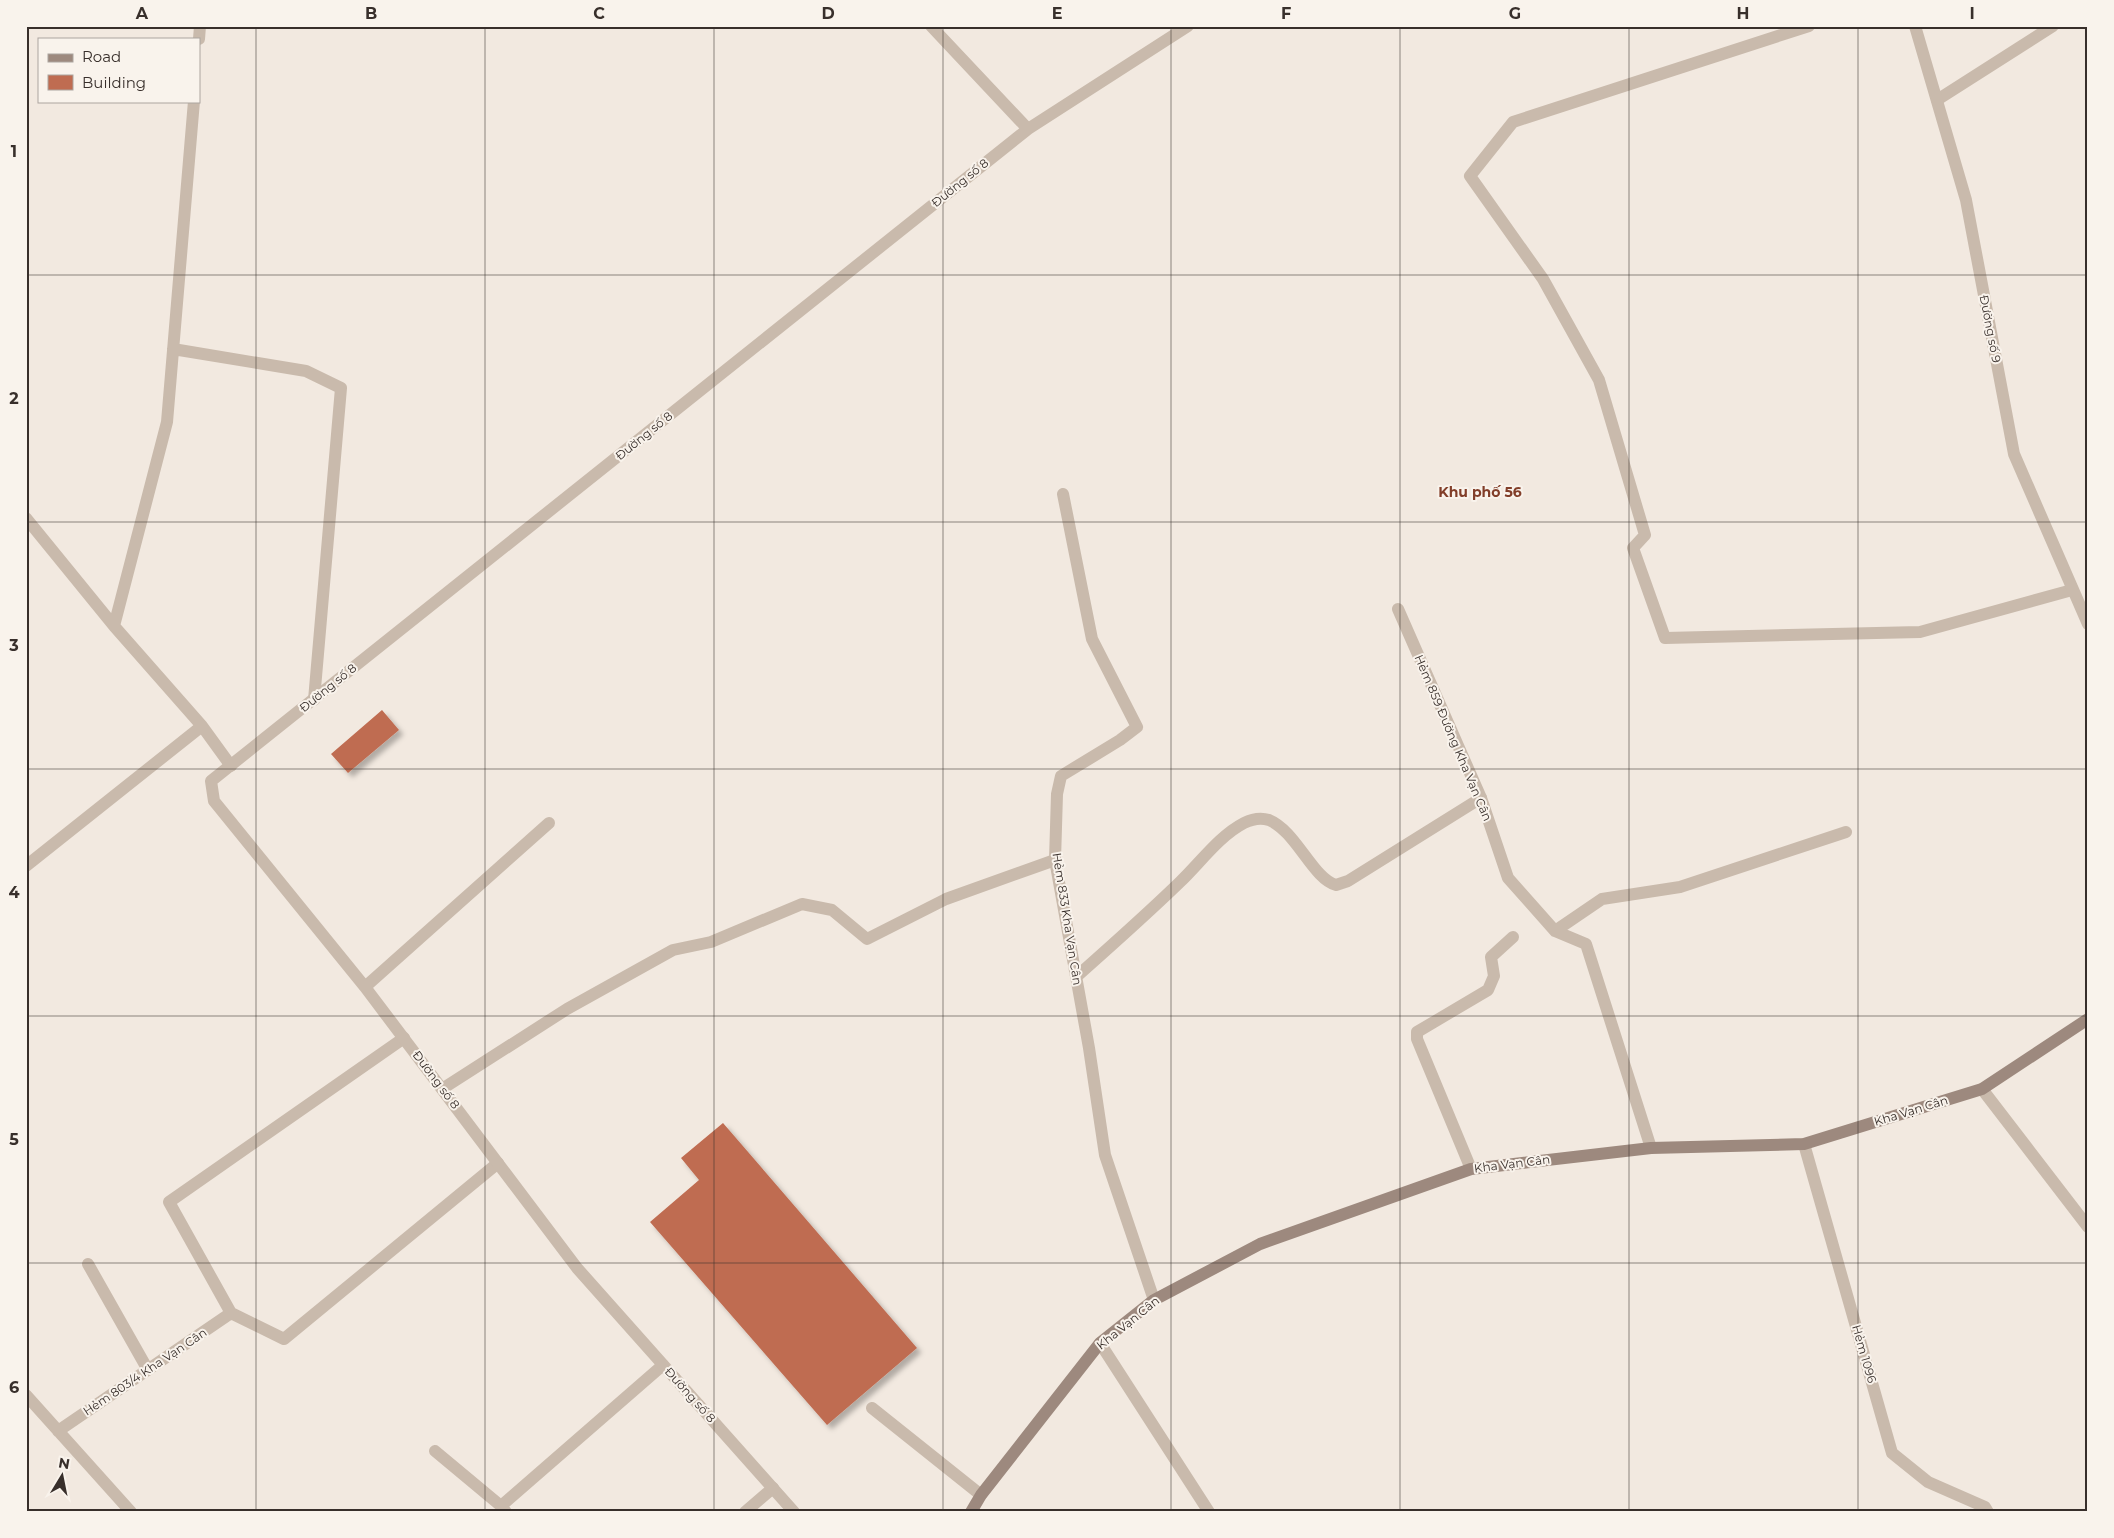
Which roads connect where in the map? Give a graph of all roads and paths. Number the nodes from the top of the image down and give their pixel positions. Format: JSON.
{"nodes":[{"id":1,"x":931,"y":26,"type":"edge"},
{"id":2,"x":1188,"y":26,"type":"edge"},
{"id":3,"x":1809,"y":26,"type":"edge"},
{"id":4,"x":1915,"y":26,"type":"edge"},
{"id":5,"x":2053,"y":26,"type":"edge"},
{"id":6,"x":1937,"y":100,"type":"junction"},
{"id":7,"x":194,"y":102,"type":"edge"},
{"id":8,"x":1028,"y":129,"type":"junction"},
{"id":9,"x":173,"y":349,"type":"junction"},
{"id":10,"x":1063,"y":494,"type":"dead end"},
{"id":11,"x":26,"y":518,"type":"edge"},
{"id":12,"x":2072,"y":590,"type":"junction"},
{"id":13,"x":1398,"y":610,"type":"dead end"},
{"id":14,"x":2088,"y":624,"type":"edge"},
{"id":15,"x":114,"y":626,"type":"junction"},
{"id":16,"x":314,"y":700,"type":"junction"},
{"id":17,"x":202,"y":726,"type":"junction"},
{"id":18,"x":231,"y":766,"type":"junction"},
{"id":19,"x":1481,"y":798,"type":"junction"},
{"id":20,"x":549,"y":823,"type":"dead end"},
{"id":21,"x":1846,"y":832,"type":"dead end"},
{"id":22,"x":1055,"y":860,"type":"junction"},
{"id":23,"x":26,"y":866,"type":"edge"},
{"id":24,"x":1555,"y":931,"type":"junction"},
{"id":25,"x":1512,"y":938,"type":"dead end"},
{"id":26,"x":1076,"y":977,"type":"junction"},
{"id":27,"x":365,"y":987,"type":"junction"},
{"id":28,"x":2088,"y":1019,"type":"edge"},
{"id":29,"x":404,"y":1038,"type":"junction"},
{"id":30,"x":442,"y":1089,"type":"junction"},
{"id":31,"x":1982,"y":1089,"type":"junction"},
{"id":32,"x":1804,"y":1144,"type":"junction"},
{"id":33,"x":1651,"y":1148,"type":"junction"},
{"id":34,"x":498,"y":1163,"type":"junction"},
{"id":35,"x":1471,"y":1169,"type":"junction"},
{"id":36,"x":2088,"y":1227,"type":"edge"},
{"id":37,"x":88,"y":1264,"type":"dead end"},
{"id":38,"x":1154,"y":1300,"type":"junction"},
{"id":39,"x":231,"y":1313,"type":"junction"},
{"id":40,"x":1100,"y":1343,"type":"junction"},
{"id":41,"x":663,"y":1365,"type":"junction"},
{"id":42,"x":148,"y":1370,"type":"junction"},
{"id":43,"x":26,"y":1395,"type":"edge"},
{"id":44,"x":872,"y":1408,"type":"dead end"},
{"id":45,"x":58,"y":1431,"type":"junction"},
{"id":46,"x":435,"y":1451,"type":"dead end"},
{"id":47,"x":772,"y":1488,"type":"junction"},
{"id":48,"x":981,"y":1495,"type":"junction"},
{"id":49,"x":504,"y":1509,"type":"edge"},
{"id":50,"x":131,"y":1512,"type":"edge"},
{"id":51,"x":744,"y":1512,"type":"edge"},
{"id":52,"x":794,"y":1512,"type":"edge"},
{"id":53,"x":971,"y":1512,"type":"edge"},
{"id":54,"x":1209,"y":1512,"type":"edge"},
{"id":55,"x":1988,"y":1512,"type":"edge"}],
"edges":[{"from":1,"to":8,"type":"street"},
{"from":2,"to":8,"type":"street","name":"Đường số 8"},
{"from":3,"to":12,"type":"street"},
{"from":4,"to":6,"type":"street","name":"Đường số 9"},
{"from":5,"to":6,"type":"street"},
{"from":6,"to":12,"type":"street","name":"Đường số 9"},
{"from":7,"to":9,"type":"street"},
{"from":8,"to":16,"type":"street","name":"Đường số 8"},
{"from":9,"to":15,"type":"street"},
{"from":9,"to":16,"type":"street"},
{"from":10,"to":22,"type":"street","name":"Hẻm 833 Kha Vạn Cân"},
{"from":11,"to":15,"type":"street"},
{"from":12,"to":14,"type":"street","name":"Đường số 9"},
{"from":13,"to":19,"type":"street","name":"Hẻm 859 Đường Kha Vạn Cân"},
{"from":15,"to":17,"type":"street"},
{"from":16,"to":18,"type":"street","name":"Đường số 8"},
{"from":17,"to":18,"type":"street"},
{"from":17,"to":23,"type":"street"},
{"from":18,"to":27,"type":"street","name":"Đường số 8"},
{"from":19,"to":24,"type":"street","name":"Hẻm 859 Đường Kha Vạn Cân"},
{"from":19,"to":26,"type":"street"},
{"from":20,"to":27,"type":"street"},
{"from":21,"to":24,"type":"street"},
{"from":22,"to":26,"type":"street","name":"Hẻm 833 Kha Vạn Cân"},
{"from":22,"to":30,"type":"street"},
{"from":24,"to":33,"type":"street","name":"Hẻm 859 Đường Kha Vạn Cân"},
{"from":25,"to":35,"type":"street"},
{"from":26,"to":38,"type":"street","name":"Hẻm 833 Kha Vạn Cân"},
{"from":27,"to":29,"type":"street","name":"Đường số 8"},
{"from":28,"to":31,"type":"main road","name":"Kha Vạn Cân"},
{"from":29,"to":30,"type":"street","name":"Đường số 8"},
{"from":29,"to":39,"type":"street"},
{"from":30,"to":34,"type":"street","name":"Đường số 8"},
{"from":31,"to":32,"type":"main road","name":"Kha Vạn Cân"},
{"from":31,"to":36,"type":"street"},
{"from":32,"to":33,"type":"main road","name":"Kha Vạn Cân"},
{"from":32,"to":55,"type":"street","name":"Hẻm 1096"},
{"from":33,"to":35,"type":"main road","name":"Kha Vạn Cân"},
{"from":34,"to":39,"type":"street"},
{"from":34,"to":41,"type":"street","name":"Đường số 8"},
{"from":35,"to":38,"type":"main road","name":"Kha Vạn Cân"},
{"from":37,"to":42,"type":"street"},
{"from":38,"to":40,"type":"main road","name":"Kha Vạn Cân"},
{"from":39,"to":42,"type":"street","name":"Hẻm 803/4 Kha Vạn Cân"},
{"from":40,"to":48,"type":"main road","name":"Kha Vạn Cân"},
{"from":40,"to":54,"type":"street"},
{"from":41,"to":47,"type":"street","name":"Đường số 8"},
{"from":41,"to":49,"type":"street"},
{"from":42,"to":45,"type":"street","name":"Hẻm 803/4 Kha Vạn Cân"},
{"from":43,"to":45,"type":"street"},
{"from":44,"to":48,"type":"street"},
{"from":45,"to":50,"type":"street"},
{"from":46,"to":49,"type":"street"},
{"from":47,"to":51,"type":"street"},
{"from":47,"to":52,"type":"street","name":"Đường số 8"},
{"from":48,"to":53,"type":"main road","name":"Kha Vạn Cân"}]}
